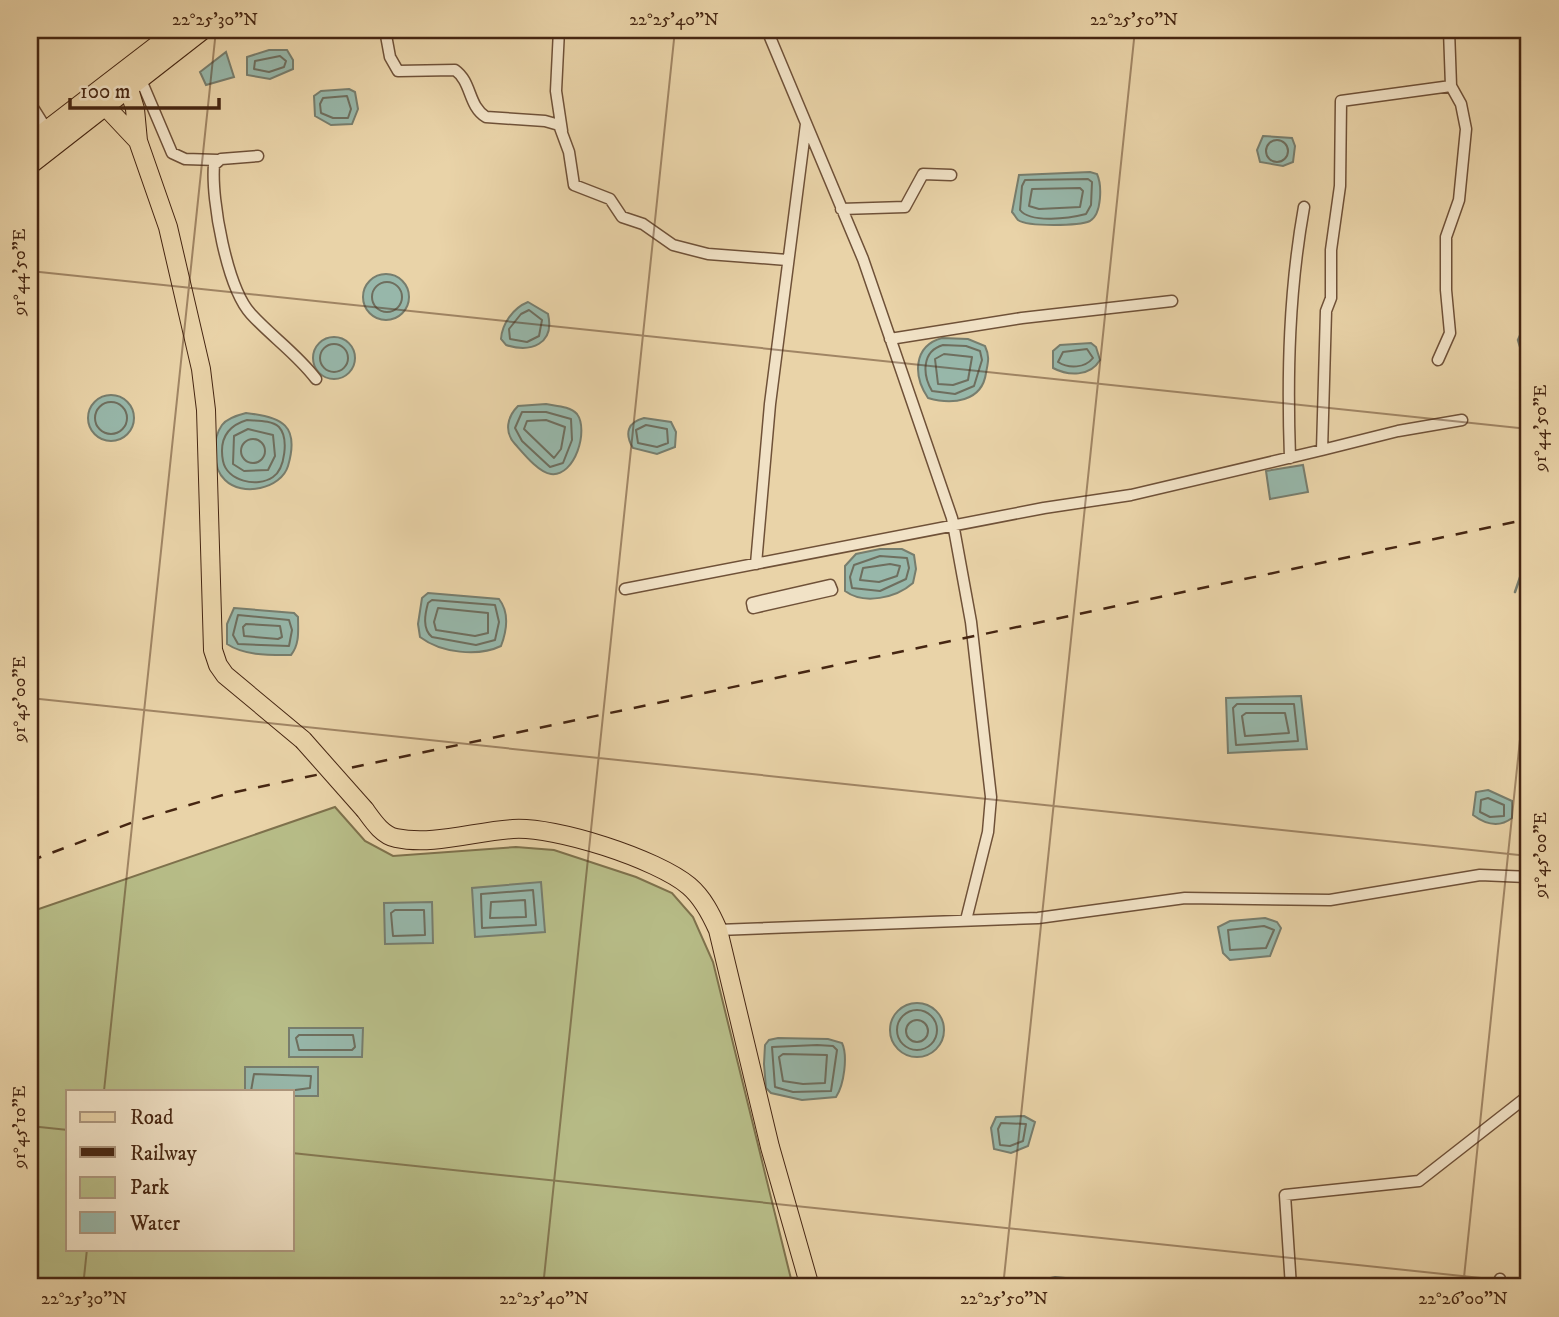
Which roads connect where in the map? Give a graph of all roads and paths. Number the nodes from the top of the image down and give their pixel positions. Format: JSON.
{"nodes":[{"id":1,"x":204,"y":30,"type":"edge"},
{"id":2,"x":385,"y":30,"type":"edge"},
{"id":3,"x":559,"y":30,"type":"edge"},
{"id":4,"x":766,"y":30,"type":"edge"},
{"id":5,"x":1449,"y":30,"type":"edge"},
{"id":6,"x":169,"y":32,"type":"edge"},
{"id":7,"x":135,"y":85,"type":"junction"},
{"id":8,"x":1451,"y":86,"type":"junction"},
{"id":9,"x":30,"y":103,"type":"edge"},
{"id":10,"x":106,"y":107,"type":"junction"},
{"id":11,"x":806,"y":121,"type":"junction"},
{"id":12,"x":47,"y":130,"type":"junction"},
{"id":13,"x":562,"y":134,"type":"junction"},
{"id":14,"x":138,"y":141,"type":"junction"},
{"id":15,"x":30,"y":143,"type":"edge"},
{"id":16,"x":258,"y":156,"type":"dead end"},
{"id":17,"x":218,"y":160,"type":"junction"},
{"id":18,"x":30,"y":165,"type":"edge"},
{"id":19,"x":951,"y":175,"type":"dead end"},
{"id":20,"x":1304,"y":207,"type":"dead end"},
{"id":21,"x":841,"y":209,"type":"junction"},
{"id":22,"x":787,"y":260,"type":"junction"},
{"id":23,"x":1172,"y":301,"type":"dead end"},
{"id":24,"x":890,"y":339,"type":"junction"},
{"id":25,"x":1438,"y":360,"type":"dead end"},
{"id":26,"x":316,"y":379,"type":"dead end"},
{"id":27,"x":1462,"y":421,"type":"dead end"},
{"id":28,"x":1322,"y":450,"type":"junction"},
{"id":29,"x":1290,"y":458,"type":"junction"},
{"id":30,"x":954,"y":527,"type":"junction"},
{"id":31,"x":756,"y":565,"type":"junction"},
{"id":32,"x":625,"y":589,"type":"dead end"},
{"id":33,"x":832,"y":590,"type":"joint"},
{"id":34,"x":1529,"y":877,"type":"edge"},
{"id":35,"x":966,"y":920,"type":"junction"},
{"id":36,"x":718,"y":930,"type":"junction"},
{"id":37,"x":1529,"y":1095,"type":"edge"},
{"id":38,"x":810,"y":1287,"type":"edge"},
{"id":39,"x":1291,"y":1287,"type":"edge"}],
"edges":[{"from":1,"to":7,"type":"main road"},
{"from":2,"to":13,"type":"street"},
{"from":3,"to":13,"type":"street"},
{"from":4,"to":11,"type":"street"},
{"from":5,"to":8,"type":"street"},
{"from":6,"to":12,"type":"main road"},
{"from":7,"to":10,"type":"main road"},
{"from":7,"to":14,"type":"main road"},
{"from":7,"to":17,"type":"street"},
{"from":8,"to":25,"type":"street"},
{"from":8,"to":28,"type":"street"},
{"from":9,"to":12,"type":"street"},
{"from":10,"to":14,"type":"main road"},
{"from":10,"to":18,"type":"main road"},
{"from":11,"to":21,"type":"street"},
{"from":11,"to":22,"type":"street"},
{"from":12,"to":15,"type":"main road"},
{"from":13,"to":22,"type":"street"},
{"from":14,"to":36,"type":"main road","bridge":true},
{"from":16,"to":17,"type":"street"},
{"from":17,"to":26,"type":"street"},
{"from":19,"to":21,"type":"street"},
{"from":20,"to":29,"type":"street"},
{"from":21,"to":24,"type":"street"},
{"from":22,"to":31,"type":"street"},
{"from":23,"to":24,"type":"street"},
{"from":24,"to":30,"type":"street"},
{"from":27,"to":28,"type":"street"},
{"from":28,"to":29,"type":"street"},
{"from":29,"to":30,"type":"street"},
{"from":30,"to":31,"type":"street"},
{"from":30,"to":35,"type":"street"},
{"from":31,"to":32,"type":"street"},
{"from":33,"to":33,"type":"street"},
{"from":34,"to":35,"type":"street"},
{"from":35,"to":36,"type":"street"},
{"from":36,"to":38,"type":"main road"},
{"from":37,"to":39,"type":"street"}]}
